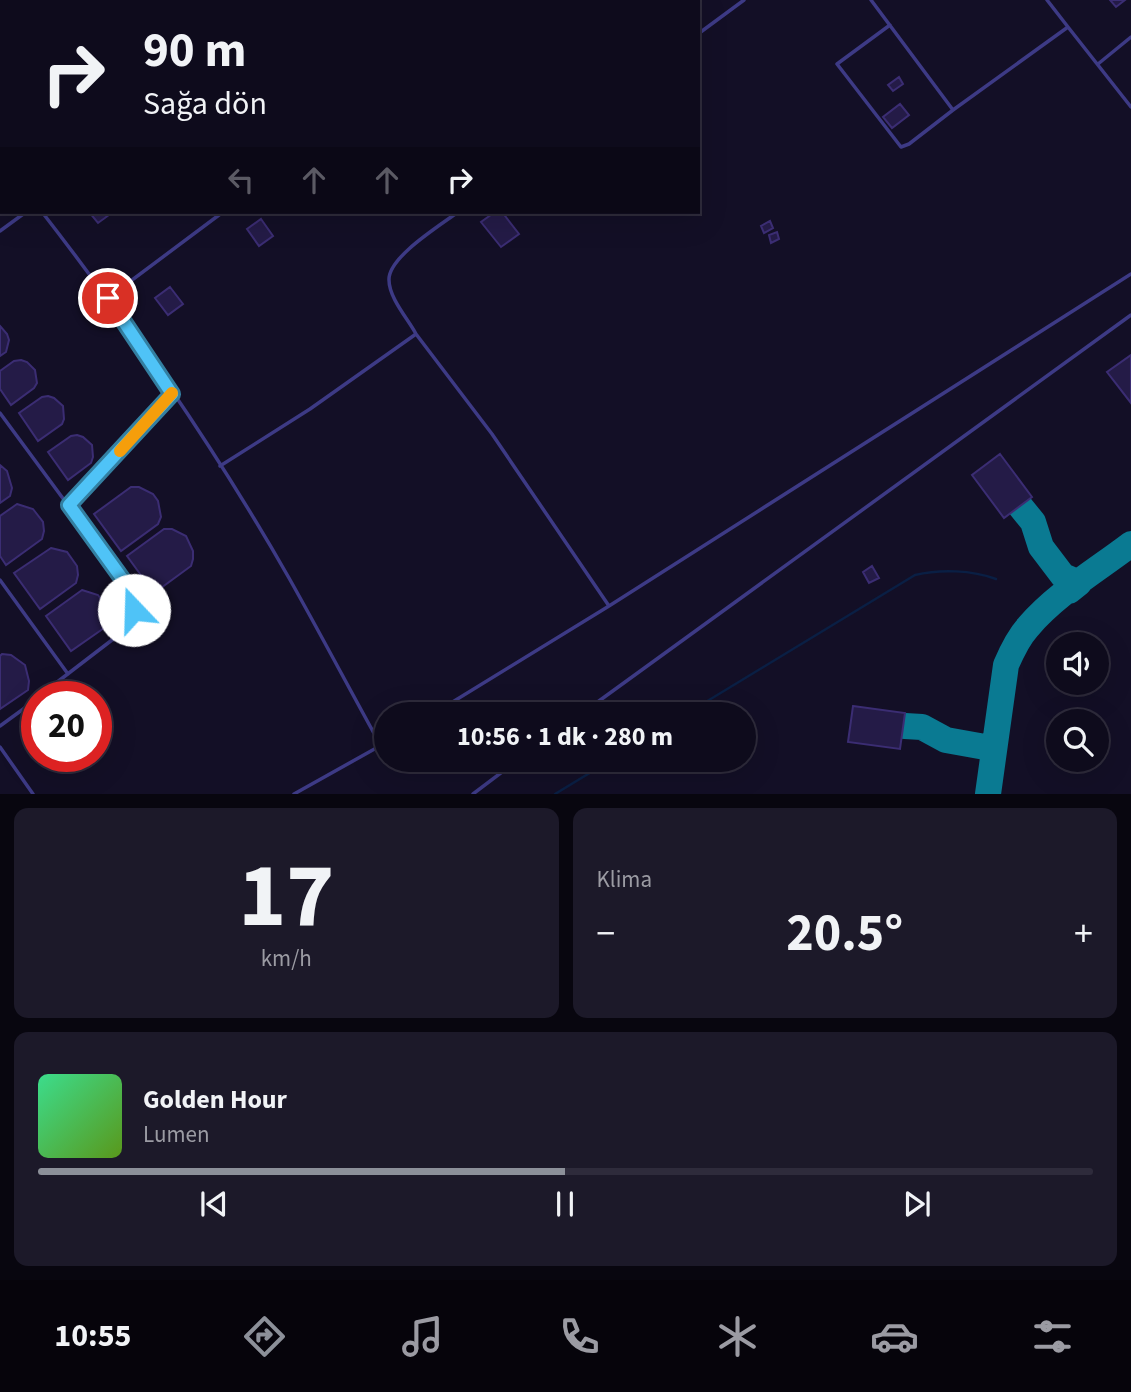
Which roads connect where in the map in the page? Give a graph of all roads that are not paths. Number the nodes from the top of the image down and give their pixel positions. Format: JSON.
{"nodes":[{"id":1,"x":744,"y":0,"type":"edge"},
{"id":2,"x":871,"y":0,"type":"edge"},
{"id":3,"x":1047,"y":0,"type":"edge"},
{"id":4,"x":890,"y":25,"type":"junction"},
{"id":5,"x":1068,"y":27,"type":"junction"},
{"id":6,"x":700,"y":33,"type":"edge"},
{"id":7,"x":1131,"y":37,"type":"edge"},
{"id":8,"x":1098,"y":64,"type":"junction"},
{"id":9,"x":1131,"y":107,"type":"edge"},
{"id":10,"x":953,"y":110,"type":"junction"},
{"id":11,"x":23,"y":214,"type":"edge"},
{"id":12,"x":44,"y":214,"type":"edge"},
{"id":13,"x":220,"y":214,"type":"edge"},
{"id":14,"x":455,"y":214,"type":"edge"},
{"id":15,"x":0,"y":232,"type":"edge"},
{"id":16,"x":1131,"y":274,"type":"edge"},
{"id":17,"x":108,"y":298,"type":"junction"},
{"id":18,"x":1131,"y":315,"type":"edge"},
{"id":19,"x":416,"y":334,"type":"junction"},
{"id":20,"x":172,"y":394,"type":"junction"},
{"id":21,"x":0,"y":413,"type":"edge"},
{"id":22,"x":220,"y":466,"type":"junction"},
{"id":23,"x":69,"y":505,"type":"junction"},
{"id":24,"x":0,"y":580,"type":"edge"},
{"id":25,"x":609,"y":606,"type":"junction"},
{"id":26,"x":68,"y":674,"type":"junction"},
{"id":27,"x":59,"y":681,"type":"edge"},
{"id":28,"x":453,"y":702,"type":"edge"},
{"id":29,"x":597,"y":702,"type":"edge"},
{"id":30,"x":21,"y":711,"type":"edge"},
{"id":31,"x":0,"y":726,"type":"edge"},
{"id":32,"x":374,"y":733,"type":"edge"},
{"id":33,"x":0,"y":747,"type":"edge"},
{"id":34,"x":374,"y":750,"type":"edge"},
{"id":35,"x":502,"y":772,"type":"edge"},
{"id":36,"x":33,"y":793,"type":"edge"},
{"id":37,"x":294,"y":793,"type":"edge"},
{"id":38,"x":473,"y":793,"type":"edge"}],
"edges":[{"from":1,"to":6,"type":"lane"},
{"from":2,"to":4,"type":"lane"},
{"from":3,"to":5,"type":"lane"},
{"from":4,"to":10,"type":"lane"},
{"from":4,"to":10,"type":"lane"},
{"from":5,"to":8,"type":"lane"},
{"from":5,"to":10,"type":"lane"},
{"from":7,"to":8,"type":"lane"},
{"from":8,"to":9,"type":"lane"},
{"from":11,"to":15,"type":"lane"},
{"from":12,"to":17,"type":"lane"},
{"from":13,"to":17,"type":"lane"},
{"from":14,"to":19,"type":"lane"},
{"from":16,"to":25,"type":"lane"},
{"from":17,"to":20,"type":"lane"},
{"from":18,"to":29,"type":"lane"},
{"from":19,"to":22,"type":"lane"},
{"from":19,"to":25,"type":"lane"},
{"from":20,"to":22,"type":"lane"},
{"from":20,"to":23,"type":"lane"},
{"from":21,"to":23,"type":"lane"},
{"from":22,"to":32,"type":"lane"},
{"from":23,"to":26,"type":"lane"},
{"from":24,"to":26,"type":"lane"},
{"from":25,"to":28,"type":"lane"},
{"from":26,"to":27,"type":"lane"},
{"from":30,"to":31,"type":"lane"},
{"from":33,"to":36,"type":"lane"},
{"from":34,"to":37,"type":"lane"},
{"from":35,"to":38,"type":"lane"}]}
